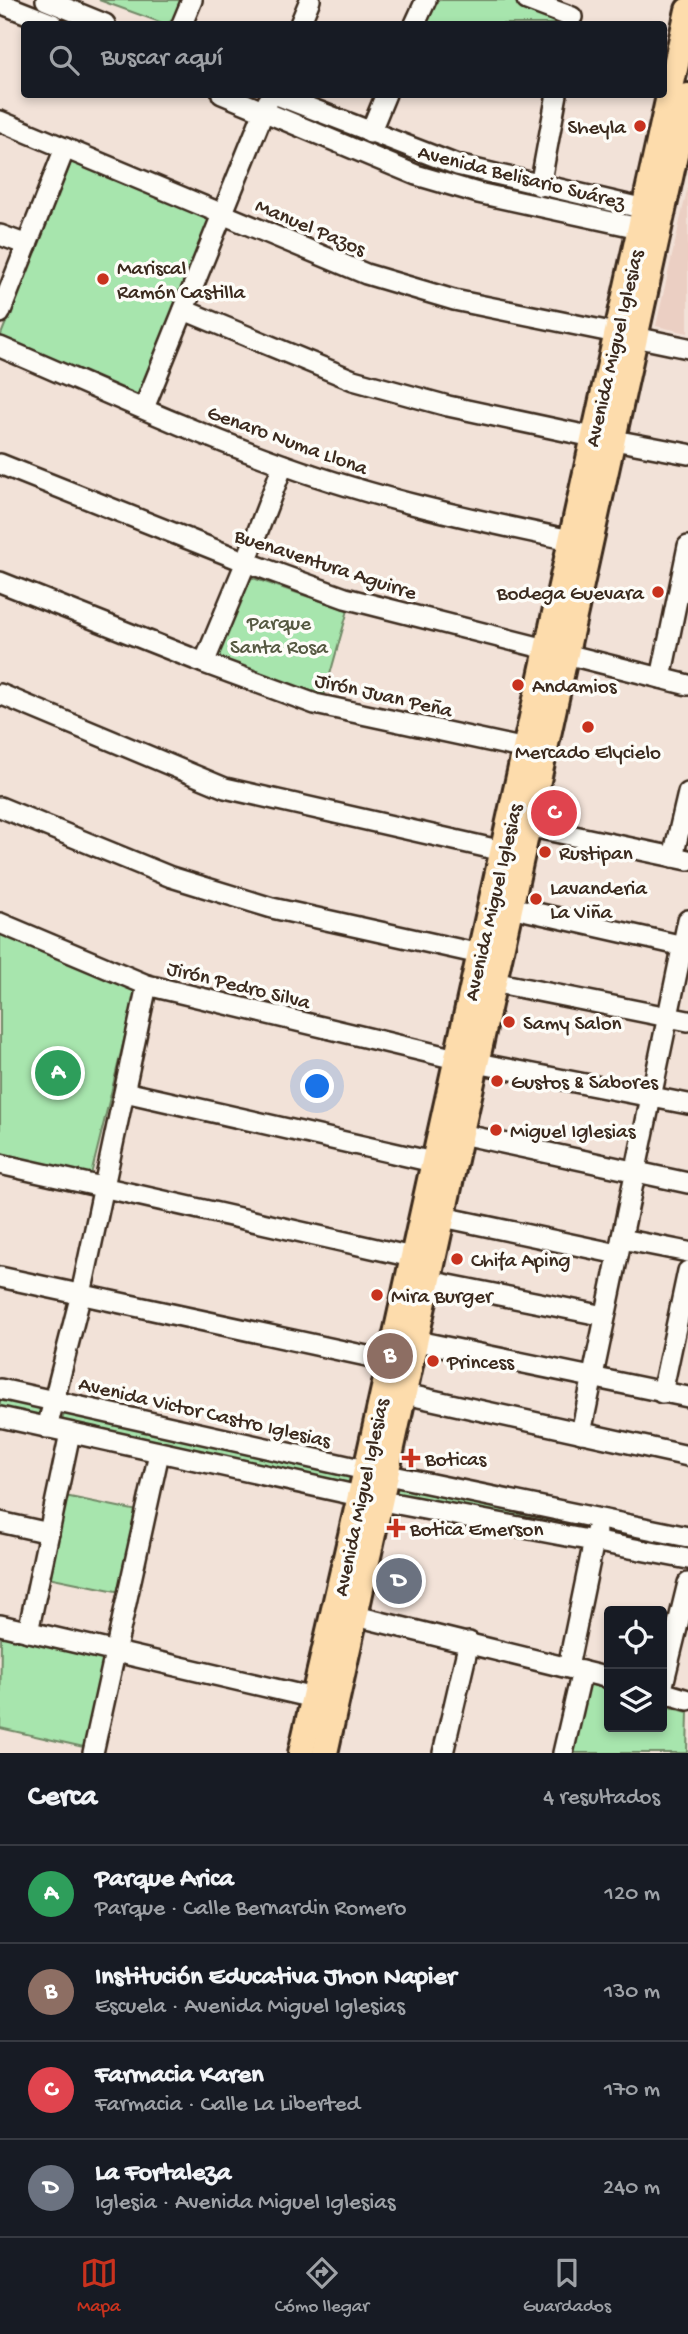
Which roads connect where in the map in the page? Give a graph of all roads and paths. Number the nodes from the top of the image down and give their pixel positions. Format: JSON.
{"nodes":[{"id":1,"x":46,"y":0,"type":"edge"},
{"id":2,"x":192,"y":0,"type":"edge"},
{"id":3,"x":310,"y":0,"type":"edge"},
{"id":4,"x":426,"y":0,"type":"edge"},
{"id":5,"x":527,"y":0,"type":"edge"},
{"id":6,"x":0,"y":3,"type":"edge"},
{"id":7,"x":688,"y":10,"type":"edge"},
{"id":8,"x":573,"y":14,"type":"edge"},
{"id":9,"x":45,"y":21,"type":"edge"},
{"id":10,"x":98,"y":21,"type":"edge"},
{"id":11,"x":183,"y":21,"type":"edge"},
{"id":12,"x":301,"y":21,"type":"edge"},
{"id":13,"x":416,"y":21,"type":"edge"},
{"id":14,"x":688,"y":96,"type":"edge"},
{"id":15,"x":384,"y":98,"type":"edge"},
{"id":16,"x":556,"y":98,"type":"edge"},
{"id":17,"x":270,"y":100,"type":"edge"},
{"id":18,"x":0,"y":121,"type":"edge"},
{"id":19,"x":370,"y":133,"type":"junction"},
{"id":20,"x":65,"y":148,"type":"junction"},
{"id":21,"x":540,"y":186,"type":"junction"},
{"id":22,"x":223,"y":213,"type":"junction"},
{"id":23,"x":651,"y":221,"type":"junction"},
{"id":24,"x":0,"y":235,"type":"edge"},
{"id":25,"x":27,"y":245,"type":"junction"},
{"id":26,"x":184,"y":310,"type":"junction"},
{"id":27,"x":0,"y":313,"type":"edge"},
{"id":28,"x":626,"y":335,"type":"junction"},
{"id":29,"x":0,"y":347,"type":"edge"},
{"id":30,"x":688,"y":348,"type":"edge"},
{"id":31,"x":144,"y":408,"type":"junction"},
{"id":32,"x":603,"y":439,"type":"junction"},
{"id":33,"x":688,"y":454,"type":"edge"},
{"id":34,"x":0,"y":464,"type":"edge"},
{"id":35,"x":283,"y":465,"type":"junction"},
{"id":36,"x":571,"y":540,"type":"junction"},
{"id":37,"x":688,"y":545,"type":"edge"},
{"id":38,"x":246,"y":562,"type":"junction"},
{"id":39,"x":1,"y":586,"type":"edge"},
{"id":40,"x":683,"y":596,"type":"edge"},
{"id":41,"x":556,"y":652,"type":"junction"},
{"id":42,"x":204,"y":663,"type":"junction"},
{"id":43,"x":661,"y":678,"type":"junction"},
{"id":44,"x":688,"y":685,"type":"edge"},
{"id":45,"x":0,"y":694,"type":"edge"},
{"id":46,"x":526,"y":749,"type":"junction"},
{"id":47,"x":688,"y":793,"type":"edge"},
{"id":48,"x":0,"y":807,"type":"edge"},
{"id":49,"x":527,"y":826,"type":"junction"},
{"id":50,"x":503,"y":851,"type":"junction"},
{"id":51,"x":681,"y":858,"type":"edge"},
{"id":52,"x":510,"y":907,"type":"junction"},
{"id":53,"x":688,"y":920,"type":"edge"},
{"id":54,"x":0,"y":923,"type":"edge"},
{"id":55,"x":685,"y":946,"type":"edge"},
{"id":56,"x":480,"y":954,"type":"junction"},
{"id":57,"x":493,"y":982,"type":"junction"},
{"id":58,"x":147,"y":985,"type":"junction"},
{"id":59,"x":668,"y":1017,"type":"junction"},
{"id":60,"x":688,"y":1021,"type":"edge"},
{"id":61,"x":466,"y":1061,"type":"junction"},
{"id":62,"x":124,"y":1092,"type":"junction"},
{"id":63,"x":651,"y":1097,"type":"junction"},
{"id":64,"x":688,"y":1104,"type":"edge"},
{"id":65,"x":461,"y":1135,"type":"junction"},
{"id":66,"x":433,"y":1162,"type":"junction"},
{"id":67,"x":0,"y":1164,"type":"edge"},
{"id":68,"x":636,"y":1172,"type":"junction"},
{"id":69,"x":688,"y":1183,"type":"edge"},
{"id":70,"x":104,"y":1187,"type":"junction"},
{"id":71,"x":443,"y":1217,"type":"junction"},
{"id":72,"x":620,"y":1246,"type":"junction"},
{"id":73,"x":688,"y":1252,"type":"edge"},
{"id":74,"x":412,"y":1257,"type":"junction"},
{"id":75,"x":688,"y":1271,"type":"edge"},
{"id":76,"x":0,"y":1277,"type":"edge"},
{"id":77,"x":429,"y":1281,"type":"junction"},
{"id":78,"x":82,"y":1294,"type":"junction"},
{"id":79,"x":605,"y":1316,"type":"junction"},
{"id":80,"x":417,"y":1341,"type":"junction"},
{"id":81,"x":390,"y":1361,"type":"junction"},
{"id":82,"x":593,"y":1377,"type":"junction"},
{"id":83,"x":0,"y":1389,"type":"edge"},
{"id":84,"x":662,"y":1393,"type":"junction"},
{"id":85,"x":405,"y":1394,"type":"junction"},
{"id":86,"x":688,"y":1397,"type":"edge"},
{"id":87,"x":54,"y":1401,"type":"junction"},
{"id":88,"x":0,"y":1417,"type":"edge"},
{"id":89,"x":47,"y":1428,"type":"junction"},
{"id":90,"x":70,"y":1433,"type":"junction"},
{"id":91,"x":581,"y":1433,"type":"junction"},
{"id":92,"x":159,"y":1452,"type":"junction"},
{"id":93,"x":688,"y":1456,"type":"edge"},
{"id":94,"x":377,"y":1473,"type":"junction"},
{"id":95,"x":371,"y":1498,"type":"junction"},
{"id":96,"x":599,"y":1519,"type":"junction"},
{"id":97,"x":0,"y":1522,"type":"edge"},
{"id":98,"x":49,"y":1533,"type":"junction"},
{"id":99,"x":688,"y":1537,"type":"edge"},
{"id":100,"x":594,"y":1542,"type":"junction"},
{"id":101,"x":688,"y":1559,"type":"edge"},
{"id":102,"x":688,"y":1583,"type":"edge"},
{"id":103,"x":356,"y":1616,"type":"junction"},
{"id":104,"x":0,"y":1625,"type":"edge"},
{"id":105,"x":28,"y":1632,"type":"junction"},
{"id":106,"x":469,"y":1642,"type":"junction"},
{"id":107,"x":115,"y":1652,"type":"junction"},
{"id":108,"x":575,"y":1669,"type":"junction"},
{"id":109,"x":667,"y":1670,"type":"edge"},
{"id":110,"x":604,"y":1677,"type":"edge"},
{"id":111,"x":667,"y":1693,"type":"edge"},
{"id":112,"x":314,"y":1698,"type":"junction"},
{"id":113,"x":688,"y":1700,"type":"edge"},
{"id":114,"x":93,"y":1753,"type":"edge"},
{"id":115,"x":300,"y":1753,"type":"edge"},
{"id":116,"x":325,"y":1753,"type":"edge"},
{"id":117,"x":443,"y":1753,"type":"edge"},
{"id":118,"x":563,"y":1753,"type":"edge"}],
"edges":[{"from":1,"to":10,"type":"street"},
{"from":2,"to":11,"type":"street"},
{"from":3,"to":12,"type":"street"},
{"from":4,"to":13,"type":"street"},
{"from":5,"to":8,"type":"street"},
{"from":6,"to":9,"type":"street"},
{"from":7,"to":23,"type":"main road","name":"Avenida Miguel Iglesias"},
{"from":14,"to":23,"type":"main road","name":"Avenida Miguel Iglesias"},
{"from":15,"to":19,"type":"street"},
{"from":16,"to":21,"type":"street"},
{"from":17,"to":19,"type":"street","name":"Avenida Belisario Suárez"},
{"from":17,"to":22,"type":"street"},
{"from":17,"to":23,"type":"street","name":"Avenida Belisario Suárez"},
{"from":18,"to":20,"type":"street","name":"Manuel Pazos"},
{"from":19,"to":21,"type":"street","name":"Avenida Belisario Suárez"},
{"from":20,"to":22,"type":"street","name":"Manuel Pazos"},
{"from":20,"to":25,"type":"street"},
{"from":21,"to":23,"type":"street","name":"Avenida Belisario Suárez"},
{"from":22,"to":26,"type":"street"},
{"from":22,"to":28,"type":"street","name":"Manuel Pazos"},
{"from":23,"to":28,"type":"main road","name":"Avenida Miguel Iglesias"},
{"from":24,"to":25,"type":"street"},
{"from":25,"to":27,"type":"street"},
{"from":26,"to":31,"type":"street"},
{"from":26,"to":32,"type":"street"},
{"from":28,"to":30,"type":"street","name":"Manuel Pazos"},
{"from":28,"to":32,"type":"main road","name":"Avenida Miguel Iglesias"},
{"from":29,"to":31,"type":"street","name":"Genaro Numa Llona"},
{"from":31,"to":35,"type":"street","name":"Genaro Numa Llona"},
{"from":32,"to":33,"type":"street"},
{"from":32,"to":36,"type":"main road","name":"Avenida Miguel Iglesias"},
{"from":32,"to":41,"type":"main road","name":"Avenida Miguel Iglesias"},
{"from":34,"to":38,"type":"street","name":"Buenaventura Aguirre"},
{"from":35,"to":36,"type":"street","name":"Genaro Numa Llona"},
{"from":35,"to":38,"type":"street"},
{"from":36,"to":41,"type":"main road","name":"Avenida Miguel Iglesias"},
{"from":37,"to":40,"type":"street"},
{"from":38,"to":41,"type":"street","name":"Buenaventura Aguirre"},
{"from":38,"to":42,"type":"street"},
{"from":39,"to":42,"type":"street","name":"Jirón Juan Peña"},
{"from":40,"to":43,"type":"street"},
{"from":41,"to":43,"type":"street","name":"Buenaventura Aguirre"},
{"from":41,"to":46,"type":"main road","name":"Avenida Miguel Iglesias"},
{"from":41,"to":49,"type":"main road","name":"Avenida Miguel Iglesias"},
{"from":42,"to":46,"type":"street","name":"Jirón Juan Peña"},
{"from":43,"to":44,"type":"street","name":"Buenaventura Aguirre"},
{"from":45,"to":50,"type":"street"},
{"from":46,"to":50,"type":"main road","name":"Avenida Miguel Iglesias"},
{"from":47,"to":51,"type":"street"},
{"from":48,"to":56,"type":"street"},
{"from":49,"to":51,"type":"street"},
{"from":49,"to":52,"type":"main road","name":"Avenida Miguel Iglesias"},
{"from":50,"to":56,"type":"main road","name":"Avenida Miguel Iglesias"},
{"from":52,"to":55,"type":"street"},
{"from":52,"to":57,"type":"main road","name":"Avenida Miguel Iglesias"},
{"from":53,"to":55,"type":"street"},
{"from":54,"to":58,"type":"street","name":"Jirón Pedro Silva"},
{"from":55,"to":59,"type":"street"},
{"from":56,"to":61,"type":"main road","name":"Avenida Miguel Iglesias"},
{"from":57,"to":59,"type":"street"},
{"from":57,"to":61,"type":"main road","name":"Avenida Miguel Iglesias"},
{"from":58,"to":61,"type":"street","name":"Jirón Pedro Silva"},
{"from":58,"to":62,"type":"street"},
{"from":59,"to":60,"type":"street"},
{"from":59,"to":63,"type":"street"},
{"from":61,"to":63,"type":"street","name":"Jirón Pedro Silva"},
{"from":61,"to":65,"type":"main road","name":"Avenida Miguel Iglesias"},
{"from":61,"to":66,"type":"main road","name":"Avenida Miguel Iglesias"},
{"from":62,"to":66,"type":"street"},
{"from":62,"to":70,"type":"street"},
{"from":63,"to":64,"type":"street","name":"Jirón Pedro Silva"},
{"from":63,"to":68,"type":"street"},
{"from":65,"to":68,"type":"street"},
{"from":65,"to":71,"type":"main road","name":"Avenida Miguel Iglesias"},
{"from":66,"to":74,"type":"main road","name":"Avenida Miguel Iglesias"},
{"from":67,"to":70,"type":"street"},
{"from":68,"to":69,"type":"street"},
{"from":68,"to":72,"type":"street"},
{"from":70,"to":74,"type":"street"},
{"from":70,"to":78,"type":"street"},
{"from":71,"to":72,"type":"street"},
{"from":71,"to":77,"type":"main road","name":"Avenida Miguel Iglesias"},
{"from":72,"to":73,"type":"street"},
{"from":72,"to":79,"type":"street"},
{"from":74,"to":81,"type":"main road","name":"Avenida Miguel Iglesias"},
{"from":75,"to":84,"type":"street"},
{"from":76,"to":78,"type":"street"},
{"from":77,"to":79,"type":"street"},
{"from":77,"to":80,"type":"main road","name":"Avenida Miguel Iglesias"},
{"from":78,"to":81,"type":"street"},
{"from":78,"to":87,"type":"street"},
{"from":79,"to":82,"type":"street"},
{"from":80,"to":82,"type":"street"},
{"from":80,"to":85,"type":"main road","name":"Avenida Miguel Iglesias"},
{"from":81,"to":94,"type":"main road","name":"Avenida Miguel Iglesias"},
{"from":82,"to":84,"type":"street"},
{"from":82,"to":91,"type":"street"},
{"from":83,"to":87,"type":"street","name":"Avenida Victor Castro Iglesias"},
{"from":84,"to":86,"type":"street"},
{"from":85,"to":91,"type":"street"},
{"from":85,"to":94,"type":"main road","name":"Avenida Miguel Iglesias"},
{"from":87,"to":89,"type":"street"},
{"from":87,"to":94,"type":"street","name":"Avenida Victor Castro Iglesias"},
{"from":88,"to":89,"type":"street"},
{"from":89,"to":90,"type":"street"},
{"from":90,"to":92,"type":"street"},
{"from":90,"to":98,"type":"street"},
{"from":91,"to":93,"type":"street"},
{"from":92,"to":95,"type":"street"},
{"from":92,"to":107,"type":"street"},
{"from":94,"to":95,"type":"main road","name":"Avenida Miguel Iglesias"},
{"from":94,"to":96,"type":"street","name":"Avenida Victor Castro Iglesias"},
{"from":95,"to":100,"type":"street"},
{"from":95,"to":103,"type":"main road","name":"Avenida Miguel Iglesias"},
{"from":95,"to":112,"type":"main road","name":"Avenida Miguel Iglesias"},
{"from":96,"to":99,"type":"street","name":"Avenida Victor Castro Iglesias"},
{"from":96,"to":100,"type":"street"},
{"from":97,"to":98,"type":"street"},
{"from":98,"to":105,"type":"street"},
{"from":100,"to":101,"type":"street"},
{"from":100,"to":108,"type":"street"},
{"from":102,"to":109,"type":"street"},
{"from":103,"to":106,"type":"street"},
{"from":103,"to":116,"type":"main road","name":"Avenida Miguel Iglesias"},
{"from":104,"to":105,"type":"street"},
{"from":105,"to":107,"type":"street"},
{"from":106,"to":108,"type":"street"},
{"from":106,"to":117,"type":"street"},
{"from":107,"to":112,"type":"street"},
{"from":107,"to":114,"type":"street"},
{"from":108,"to":110,"type":"street"},
{"from":108,"to":118,"type":"street"},
{"from":111,"to":113,"type":"street"},
{"from":112,"to":115,"type":"main road","name":"Avenida Miguel Iglesias"}]}
